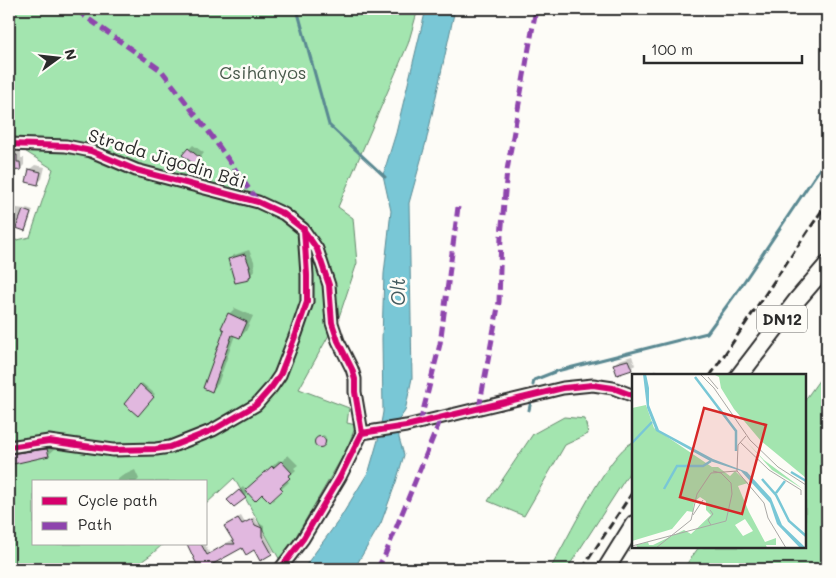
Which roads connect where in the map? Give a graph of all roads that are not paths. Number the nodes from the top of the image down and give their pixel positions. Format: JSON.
{"nodes":[{"id":1,"x":9,"y":144,"type":"edge"},
{"id":2,"x":304,"y":228,"type":"junction"},
{"id":3,"x":827,"y":266,"type":"edge"},
{"id":4,"x":741,"y":374,"type":"edge"},
{"id":5,"x":632,"y":395,"type":"edge"},
{"id":6,"x":362,"y":433,"type":"junction"},
{"id":7,"x":9,"y":447,"type":"edge"},
{"id":8,"x":632,"y":527,"type":"edge"},
{"id":9,"x":632,"y":546,"type":"edge"},
{"id":10,"x":280,"y":569,"type":"edge"},
{"id":11,"x":606,"y":569,"type":"edge"},
{"id":12,"x":617,"y":569,"type":"edge"}],
"edges":[{"from":1,"to":2,"type":"street","name":"Strada Jigodin Băi"},
{"from":2,"to":6,"type":"street","name":"Strada Jigodin Băi"},
{"from":2,"to":7,"type":"street"},
{"from":3,"to":4,"type":"highway","number":"DN12"},
{"from":5,"to":6,"type":"street"},
{"from":6,"to":10,"type":"street"},
{"from":8,"to":11,"type":"highway"},
{"from":9,"to":12,"type":"highway"}]}
